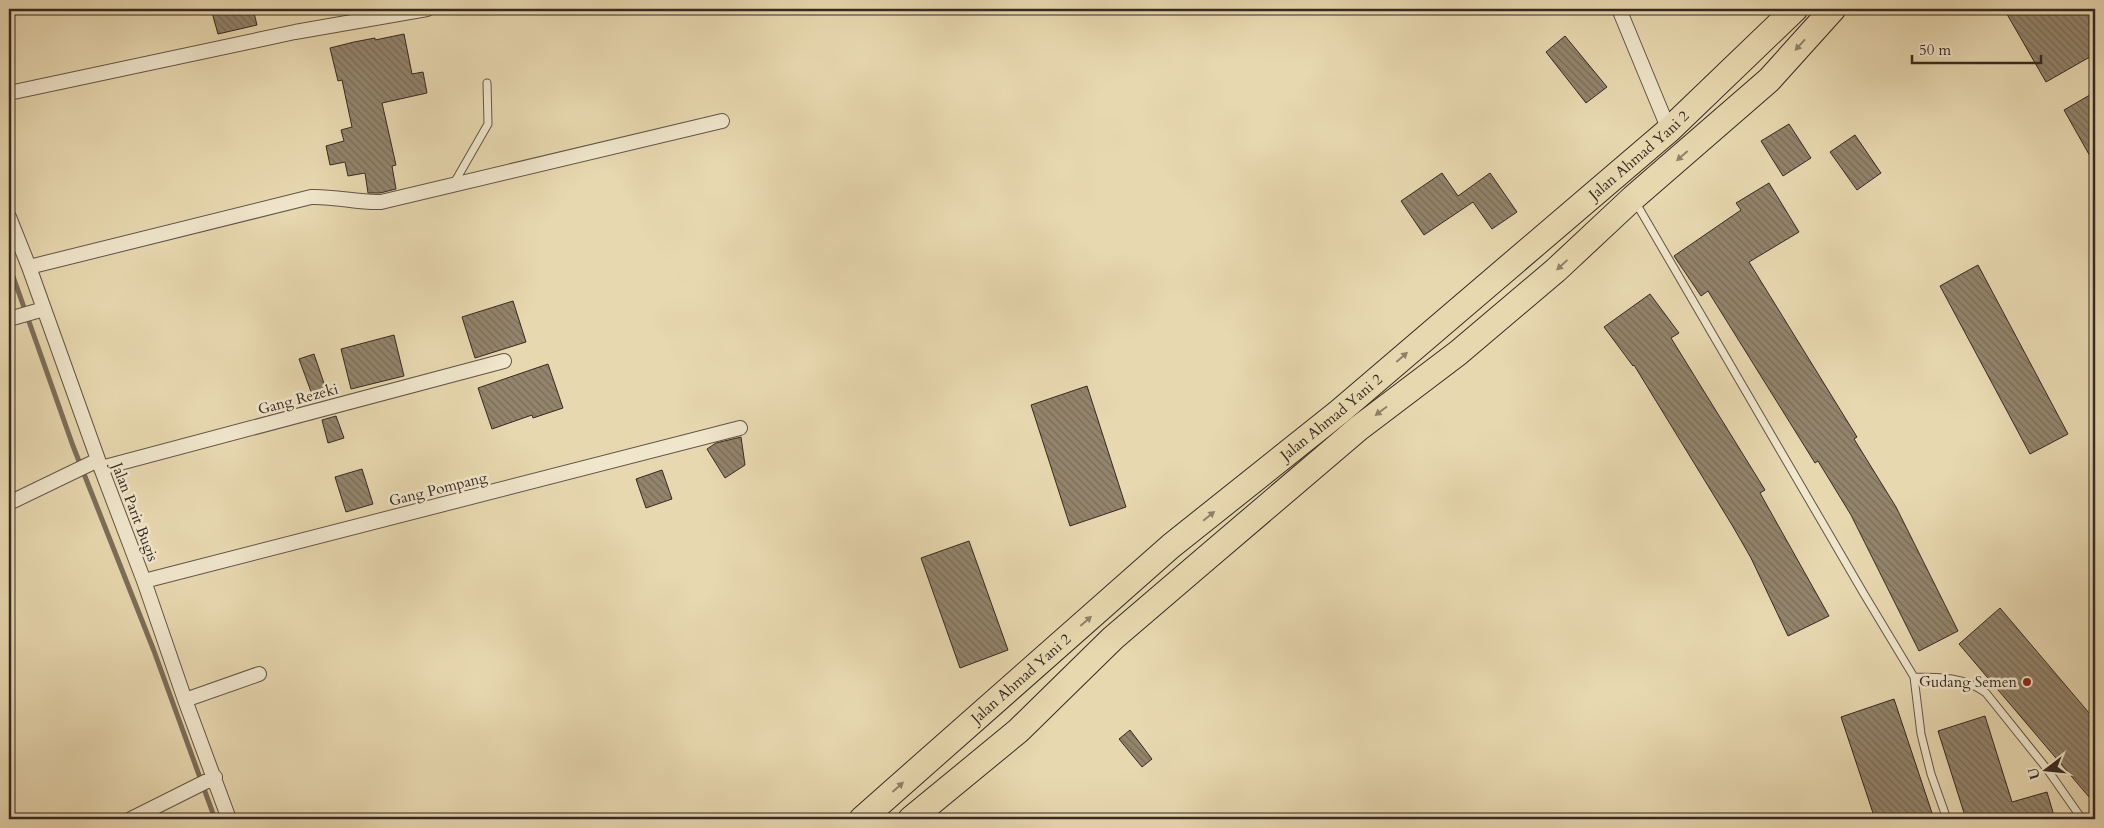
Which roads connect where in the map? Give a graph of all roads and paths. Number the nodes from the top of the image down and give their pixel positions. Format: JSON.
{"nodes":[{"id":1,"x":427,"y":9,"type":"edge"},
{"id":2,"x":1619,"y":9,"type":"edge"},
{"id":3,"x":1795,"y":9,"type":"edge"},
{"id":4,"x":1833,"y":9,"type":"edge"},
{"id":5,"x":487,"y":84,"type":"dead end"},
{"id":6,"x":9,"y":93,"type":"edge"},
{"id":7,"x":722,"y":121,"type":"dead end"},
{"id":8,"x":1669,"y":130,"type":"junction"},
{"id":9,"x":453,"y":185,"type":"junction"},
{"id":10,"x":1633,"y":198,"type":"junction"},
{"id":11,"x":9,"y":217,"type":"edge"},
{"id":12,"x":29,"y":267,"type":"junction"},
{"id":13,"x":44,"y":309,"type":"junction"},
{"id":14,"x":9,"y":319,"type":"edge"},
{"id":15,"x":504,"y":361,"type":"dead end"},
{"id":16,"x":740,"y":428,"type":"dead end"},
{"id":17,"x":99,"y":464,"type":"junction"},
{"id":18,"x":9,"y":503,"type":"edge"},
{"id":19,"x":144,"y":581,"type":"junction"},
{"id":20,"x":259,"y":674,"type":"dead end"},
{"id":21,"x":1914,"y":677,"type":"junction"},
{"id":22,"x":185,"y":700,"type":"junction"},
{"id":23,"x":215,"y":777,"type":"junction"},
{"id":24,"x":920,"y":816,"type":"edge"},
{"id":25,"x":131,"y":819,"type":"edge"},
{"id":26,"x":229,"y":819,"type":"edge"},
{"id":27,"x":862,"y":819,"type":"edge"},
{"id":28,"x":1947,"y":819,"type":"edge"},
{"id":29,"x":2082,"y":819,"type":"edge"}],
"edges":[{"from":1,"to":6,"type":"street"},
{"from":2,"to":8,"type":"street"},
{"from":3,"to":8,"type":"highway","name":"Jalan Ahmad Yani 2"},
{"from":4,"to":10,"type":"highway","name":"Jalan Ahmad Yani 2","one_way":true},
{"from":5,"to":9,"type":"lane"},
{"from":7,"to":9,"type":"street"},
{"from":27,"to":8,"type":"highway","name":"Jalan Ahmad Yani 2","one_way":true},
{"from":9,"to":12,"type":"street"},
{"from":10,"to":21,"type":"lane"},
{"from":10,"to":24,"type":"highway","name":"Jalan Ahmad Yani 2","one_way":true},
{"from":11,"to":12,"type":"street","name":"Jalan Parit Bugis"},
{"from":12,"to":13,"type":"street","name":"Jalan Parit Bugis"},
{"from":13,"to":14,"type":"street"},
{"from":13,"to":17,"type":"street","name":"Jalan Parit Bugis"},
{"from":15,"to":17,"type":"street","name":"Gang Rezeki"},
{"from":16,"to":19,"type":"street","name":"Gang Pompang"},
{"from":17,"to":18,"type":"street","name":"Gang Rezeki"},
{"from":17,"to":19,"type":"street","name":"Jalan Parit Bugis"},
{"from":19,"to":22,"type":"street","name":"Jalan Parit Bugis"},
{"from":20,"to":22,"type":"street"},
{"from":21,"to":28,"type":"lane"},
{"from":21,"to":29,"type":"lane"},
{"from":22,"to":23,"type":"street","name":"Jalan Parit Bugis"},
{"from":23,"to":25,"type":"street"},
{"from":23,"to":26,"type":"street","name":"Jalan Parit Bugis"}]}
